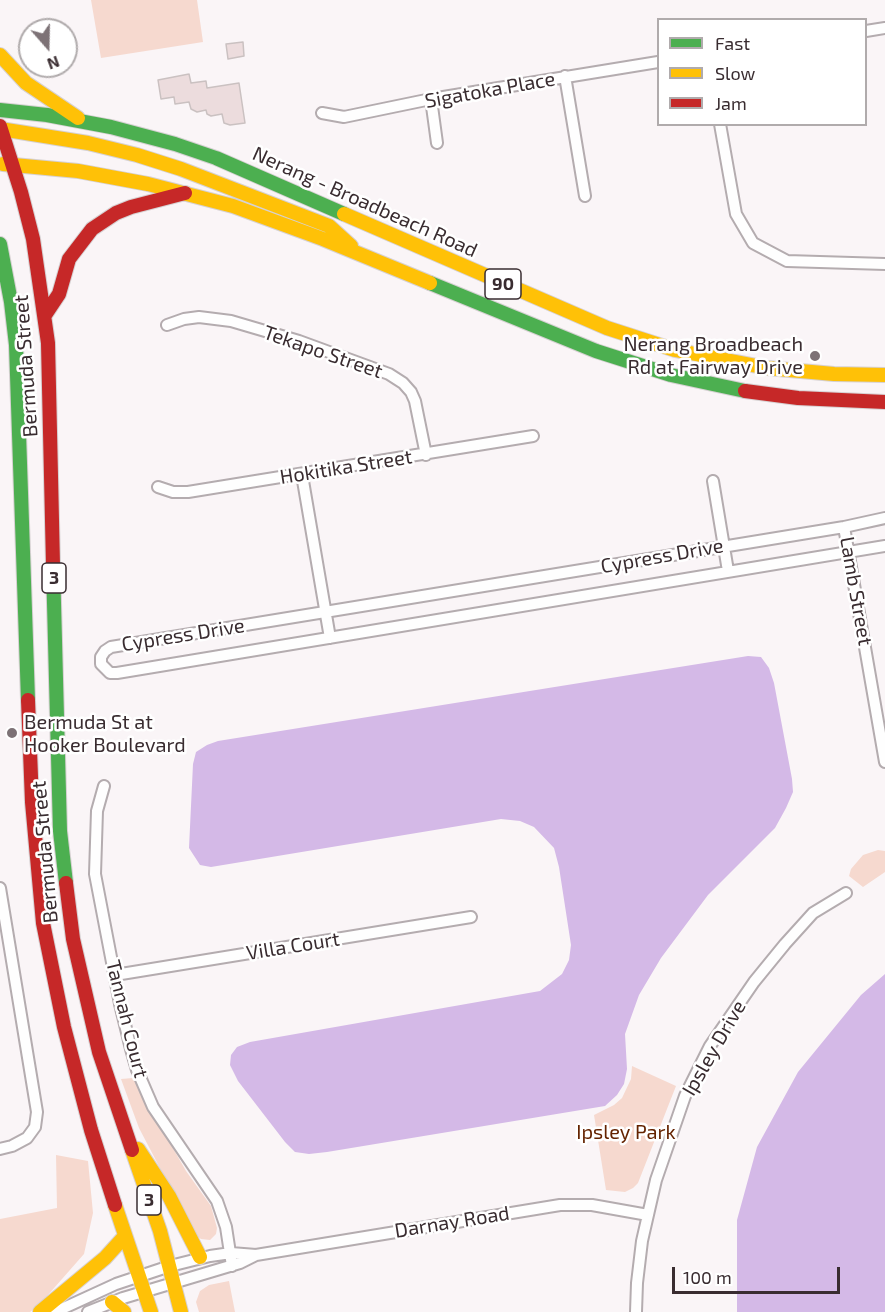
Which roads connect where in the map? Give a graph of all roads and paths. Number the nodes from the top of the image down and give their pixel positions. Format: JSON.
{"nodes":[{"id":1,"x":885,"y":27,"type":"edge"},
{"id":2,"x":867,"y":31,"type":"edge"},
{"id":3,"x":0,"y":55,"type":"edge"},
{"id":4,"x":657,"y":62,"type":"edge"},
{"id":5,"x":565,"y":76,"type":"junction"},
{"id":6,"x":431,"y":99,"type":"junction"},
{"id":7,"x":0,"y":110,"type":"edge"},
{"id":8,"x":322,"y":113,"type":"dead end"},
{"id":9,"x":83,"y":121,"type":"junction"},
{"id":10,"x":720,"y":126,"type":"edge"},
{"id":11,"x":0,"y":128,"type":"edge"},
{"id":12,"x":437,"y":143,"type":"dead end"},
{"id":13,"x":0,"y":154,"type":"edge"},
{"id":14,"x":8,"y":164,"type":"edge"},
{"id":15,"x":186,"y":193,"type":"junction"},
{"id":16,"x":585,"y":196,"type":"dead end"},
{"id":17,"x":1,"y":250,"type":"edge"},
{"id":18,"x":358,"y":253,"type":"junction"},
{"id":19,"x":885,"y":264,"type":"edge"},
{"id":20,"x":45,"y":315,"type":"junction"},
{"id":21,"x":167,"y":326,"type":"dead end"},
{"id":22,"x":885,"y":375,"type":"edge"},
{"id":23,"x":885,"y":402,"type":"edge"},
{"id":24,"x":533,"y":436,"type":"dead end"},
{"id":25,"x":426,"y":454,"type":"junction"},
{"id":26,"x":302,"y":475,"type":"junction"},
{"id":27,"x":713,"y":481,"type":"dead end"},
{"id":28,"x":158,"y":488,"type":"dead end"},
{"id":29,"x":885,"y":518,"type":"edge"},
{"id":30,"x":844,"y":526,"type":"junction"},
{"id":31,"x":723,"y":546,"type":"junction"},
{"id":32,"x":885,"y":546,"type":"edge"},
{"id":33,"x":849,"y":553,"type":"junction"},
{"id":34,"x":728,"y":572,"type":"junction"},
{"id":35,"x":326,"y":612,"type":"junction"},
{"id":36,"x":330,"y":638,"type":"junction"},
{"id":37,"x":885,"y":762,"type":"edge"},
{"id":38,"x":104,"y":786,"type":"dead end"},
{"id":39,"x":0,"y":888,"type":"edge"},
{"id":40,"x":846,"y":893,"type":"dead end"},
{"id":41,"x":2,"y":908,"type":"edge"},
{"id":42,"x":471,"y":917,"type":"dead end"},
{"id":43,"x":115,"y":975,"type":"junction"},
{"id":44,"x":127,"y":1134,"type":"junction"},
{"id":45,"x":0,"y":1149,"type":"edge"},
{"id":46,"x":648,"y":1215,"type":"junction"},
{"id":47,"x":125,"y":1236,"type":"junction"},
{"id":48,"x":231,"y":1253,"type":"junction"},
{"id":49,"x":256,"y":1255,"type":"junction"},
{"id":50,"x":200,"y":1257,"type":"junction"},
{"id":51,"x":170,"y":1266,"type":"junction"},
{"id":52,"x":232,"y":1266,"type":"junction"},
{"id":53,"x":138,"y":1276,"type":"junction"},
{"id":54,"x":175,"y":1283,"type":"junction"},
{"id":55,"x":143,"y":1292,"type":"junction"},
{"id":56,"x":112,"y":1302,"type":"junction"},
{"id":57,"x":40,"y":1312,"type":"edge"},
{"id":58,"x":56,"y":1312,"type":"edge"},
{"id":59,"x":88,"y":1312,"type":"edge"},
{"id":60,"x":124,"y":1312,"type":"edge"},
{"id":61,"x":151,"y":1312,"type":"edge"},
{"id":62,"x":181,"y":1312,"type":"edge"},
{"id":63,"x":636,"y":1312,"type":"edge"}],
"edges":[{"from":1,"to":2,"type":"street"},
{"from":3,"to":9,"type":"main road"},
{"from":4,"to":5,"type":"street","name":"Sigatoka Place"},
{"from":5,"to":6,"type":"street","name":"Sigatoka Place"},
{"from":5,"to":16,"type":"street"},
{"from":6,"to":8,"type":"street","name":"Sigatoka Place"},
{"from":6,"to":12,"type":"street"},
{"from":7,"to":9,"type":"main road","name":"Nerang - Broadbeach Road","number":"90"},
{"from":9,"to":22,"type":"main road","name":"Nerang - Broadbeach Road","number":"90"},
{"from":10,"to":19,"type":"street"},
{"from":11,"to":14,"type":"main road","name":"Bermuda Street","number":"3"},
{"from":11,"to":18,"type":"main road"},
{"from":13,"to":14,"type":"main road"},
{"from":14,"to":15,"type":"main road","number":"90"},
{"from":14,"to":20,"type":"main road","name":"Bermuda Street","number":"3"},
{"from":15,"to":18,"type":"main road","number":"90"},
{"from":15,"to":20,"type":"main road"},
{"from":17,"to":47,"type":"main road","name":"Bermuda Street","number":"3"},
{"from":18,"to":23,"type":"main road","number":"90"},
{"from":20,"to":44,"type":"main road","name":"Bermuda Street","number":"3"},
{"from":21,"to":25,"type":"street","name":"Tekapo Street"},
{"from":24,"to":25,"type":"street","name":"Hokitika Street"},
{"from":25,"to":26,"type":"street","name":"Hokitika Street"},
{"from":26,"to":28,"type":"street","name":"Hokitika Street"},
{"from":26,"to":35,"type":"street"},
{"from":27,"to":31,"type":"street"},
{"from":29,"to":30,"type":"street","name":"Cypress Drive"},
{"from":30,"to":31,"type":"street","name":"Cypress Drive"},
{"from":30,"to":33,"type":"street","name":"Lamb Street"},
{"from":31,"to":34,"type":"street"},
{"from":31,"to":35,"type":"street","name":"Cypress Drive"},
{"from":32,"to":33,"type":"street","name":"Cypress Drive"},
{"from":33,"to":34,"type":"street","name":"Cypress Drive"},
{"from":33,"to":37,"type":"street","name":"Lamb Street"},
{"from":34,"to":36,"type":"street","name":"Cypress Drive"},
{"from":35,"to":36,"type":"street"},
{"from":35,"to":36,"type":"street","name":"Cypress Drive"},
{"from":38,"to":43,"type":"street","name":"Tannah Court"},
{"from":39,"to":41,"type":"street"},
{"from":40,"to":46,"type":"street","name":"Ipsley Drive"},
{"from":41,"to":45,"type":"street"},
{"from":42,"to":43,"type":"street","name":"Villa Court"},
{"from":43,"to":48,"type":"street","name":"Tannah Court"},
{"from":44,"to":50,"type":"main road"},
{"from":44,"to":51,"type":"main road","name":"Bermuda Street","number":"3"},
{"from":46,"to":49,"type":"street","name":"Darnay Road"},
{"from":46,"to":63,"type":"street","name":"Ipsley Drive"},
{"from":47,"to":53,"type":"main road","name":"Bermuda Street","number":"3"},
{"from":47,"to":57,"type":"main road"},
{"from":48,"to":49,"type":"street","name":"Darnay Road"},
{"from":48,"to":50,"type":"street","name":"Darnay Road"},
{"from":48,"to":52,"type":"street","name":"Tannah Court"},
{"from":49,"to":52,"type":"street","name":"Darnay Road"},
{"from":50,"to":51,"type":"street","name":"Darnay Road"},
{"from":51,"to":53,"type":"street","name":"Darnay Road"},
{"from":51,"to":54,"type":"main road","name":"Bermuda Street","number":"3"},
{"from":52,"to":54,"type":"street","name":"Darnay Road"},
{"from":53,"to":55,"type":"main road","name":"Bermuda Street","number":"3"},
{"from":53,"to":58,"type":"street","name":"Darnay Road"},
{"from":54,"to":55,"type":"street","name":"Darnay Road"},
{"from":54,"to":62,"type":"main road","name":"Bermuda Street","number":"3"},
{"from":55,"to":56,"type":"street","name":"Darnay Road"},
{"from":55,"to":61,"type":"main road","name":"Bermuda Street","number":"3"},
{"from":56,"to":59,"type":"street","name":"Darnay Road"},
{"from":56,"to":60,"type":"main road"}]}
